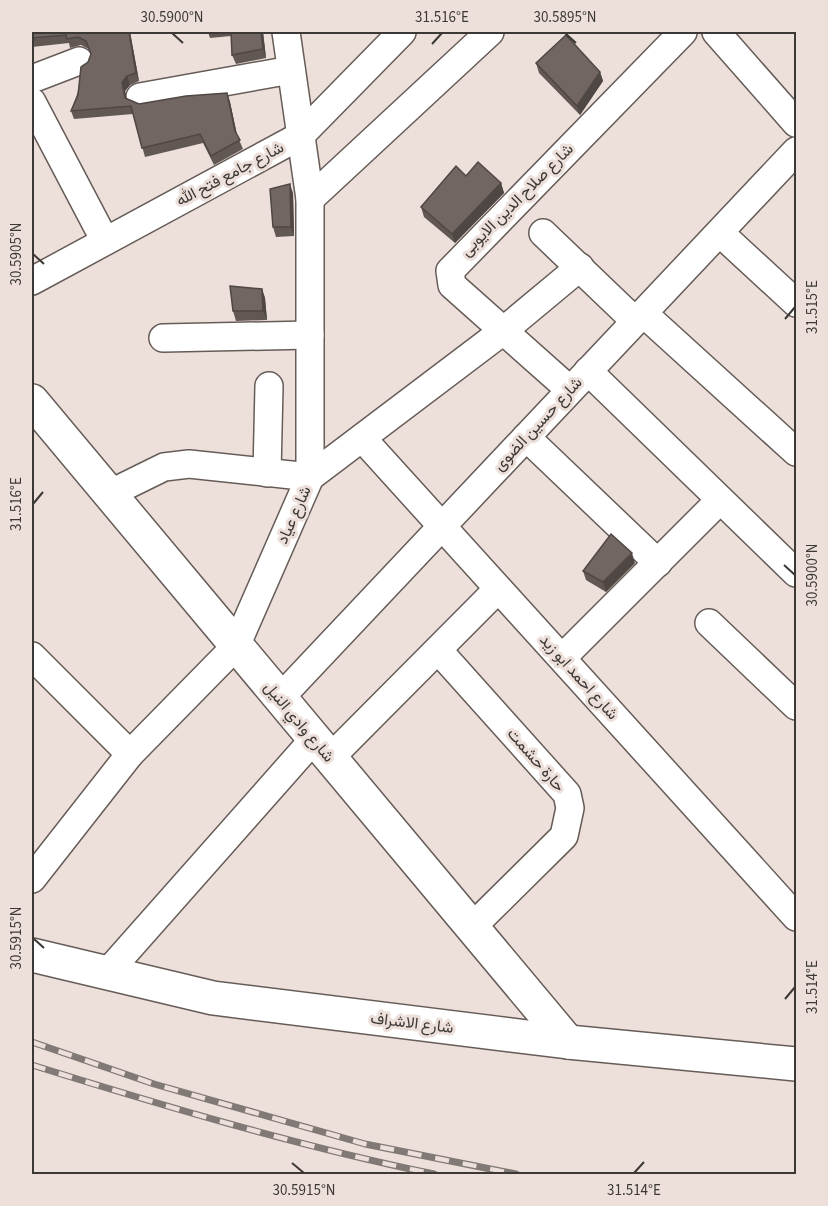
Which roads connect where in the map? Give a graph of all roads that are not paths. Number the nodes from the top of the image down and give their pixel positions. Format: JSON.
{"nodes":[{"id":1,"x":286,"y":32,"type":"edge"},
{"id":2,"x":402,"y":32,"type":"edge"},
{"id":3,"x":490,"y":32,"type":"edge"},
{"id":4,"x":683,"y":32,"type":"edge"},
{"id":5,"x":716,"y":32,"type":"edge"},
{"id":6,"x":79,"y":61,"type":"dead end"},
{"id":7,"x":291,"y":70,"type":"junction"},
{"id":8,"x":32,"y":79,"type":"edge"},
{"id":9,"x":140,"y":97,"type":"dead end"},
{"id":10,"x":32,"y":102,"type":"edge"},
{"id":11,"x":796,"y":123,"type":"edge"},
{"id":12,"x":300,"y":136,"type":"junction"},
{"id":13,"x":796,"y":151,"type":"edge"},
{"id":14,"x":310,"y":199,"type":"junction"},
{"id":15,"x":543,"y":233,"type":"dead end"},
{"id":16,"x":720,"y":233,"type":"junction"},
{"id":17,"x":105,"y":241,"type":"junction"},
{"id":18,"x":580,"y":267,"type":"junction"},
{"id":19,"x":32,"y":281,"type":"edge"},
{"id":20,"x":796,"y":303,"type":"edge"},
{"id":21,"x":639,"y":317,"type":"junction"},
{"id":22,"x":503,"y":330,"type":"junction"},
{"id":23,"x":310,"y":334,"type":"junction"},
{"id":24,"x":163,"y":338,"type":"dead end"},
{"id":25,"x":588,"y":371,"type":"junction"},
{"id":26,"x":270,"y":386,"type":"dead end"},
{"id":27,"x":570,"y":390,"type":"junction"},
{"id":28,"x":32,"y":401,"type":"edge"},
{"id":29,"x":526,"y":437,"type":"junction"},
{"id":30,"x":362,"y":438,"type":"junction"},
{"id":31,"x":796,"y":453,"type":"edge"},
{"id":32,"x":267,"y":473,"type":"junction"},
{"id":33,"x":310,"y":477,"type":"junction"},
{"id":34,"x":109,"y":494,"type":"junction"},
{"id":35,"x":720,"y":500,"type":"junction"},
{"id":36,"x":442,"y":526,"type":"junction"},
{"id":37,"x":657,"y":563,"type":"junction"},
{"id":38,"x":796,"y":573,"type":"edge"},
{"id":39,"x":498,"y":589,"type":"junction"},
{"id":40,"x":709,"y":623,"type":"dead end"},
{"id":41,"x":236,"y":646,"type":"junction"},
{"id":42,"x":438,"y":650,"type":"junction"},
{"id":43,"x":32,"y":656,"type":"edge"},
{"id":44,"x":562,"y":658,"type":"junction"},
{"id":45,"x":280,"y":698,"type":"junction"},
{"id":46,"x":796,"y":706,"type":"edge"},
{"id":47,"x":322,"y":749,"type":"junction"},
{"id":48,"x":130,"y":754,"type":"junction"},
{"id":49,"x":32,"y":879,"type":"edge"},
{"id":50,"x":796,"y":916,"type":"edge"},
{"id":51,"x":471,"y":928,"type":"junction"},
{"id":52,"x":32,"y":955,"type":"edge"},
{"id":53,"x":107,"y":974,"type":"junction"},
{"id":54,"x":568,"y":1042,"type":"junction"},
{"id":55,"x":796,"y":1064,"type":"edge"}],
"edges":[{"from":1,"to":7,"type":"street","name":"شارع عياد"},
{"from":2,"to":12,"type":"street","name":"شارع جامع فتح الله"},
{"from":3,"to":14,"type":"street"},
{"from":4,"to":22,"type":"street","name":"شارع صلاح الدين الايوبى"},
{"from":5,"to":11,"type":"street"},
{"from":6,"to":8,"type":"street"},
{"from":7,"to":9,"type":"street"},
{"from":7,"to":12,"type":"street","name":"شارع عياد"},
{"from":10,"to":17,"type":"street"},
{"from":12,"to":14,"type":"street","name":"شارع عياد"},
{"from":12,"to":17,"type":"street","name":"شارع جامع فتح الله"},
{"from":13,"to":16,"type":"street","name":"شارع حسين الضوى"},
{"from":14,"to":23,"type":"street","name":"شارع عياد"},
{"from":15,"to":18,"type":"street"},
{"from":16,"to":20,"type":"street"},
{"from":16,"to":21,"type":"street","name":"شارع حسين الضوى"},
{"from":17,"to":19,"type":"street","name":"شارع جامع فتح الله"},
{"from":18,"to":21,"type":"street"},
{"from":18,"to":22,"type":"street"},
{"from":21,"to":25,"type":"street","name":"شارع حسين الضوى"},
{"from":21,"to":31,"type":"street"},
{"from":22,"to":27,"type":"street","name":"شارع صلاح الدين الايوبى"},
{"from":22,"to":30,"type":"street"},
{"from":23,"to":24,"type":"street"},
{"from":23,"to":33,"type":"street","name":"شارع عياد"},
{"from":25,"to":27,"type":"street","name":"شارع حسين الضوى"},
{"from":25,"to":35,"type":"street"},
{"from":26,"to":32,"type":"street"},
{"from":27,"to":29,"type":"street","name":"شارع حسين الضوى"},
{"from":28,"to":34,"type":"street","name":"شارع وادي النيل"},
{"from":29,"to":36,"type":"street","name":"شارع حسين الضوى"},
{"from":29,"to":37,"type":"street"},
{"from":30,"to":33,"type":"street"},
{"from":30,"to":36,"type":"street","name":"شارع احمد ابو زيد"},
{"from":32,"to":33,"type":"street"},
{"from":32,"to":34,"type":"street"},
{"from":33,"to":41,"type":"street","name":"شارع عياد"},
{"from":34,"to":41,"type":"street","name":"شارع وادي النيل"},
{"from":35,"to":37,"type":"street"},
{"from":35,"to":38,"type":"street"},
{"from":36,"to":39,"type":"street","name":"شارع احمد ابو زيد"},
{"from":36,"to":45,"type":"street","name":"شارع حسين الضوى"},
{"from":37,"to":44,"type":"street"},
{"from":39,"to":42,"type":"street"},
{"from":39,"to":44,"type":"street","name":"شارع احمد ابو زيد"},
{"from":40,"to":46,"type":"street"},
{"from":41,"to":45,"type":"street","name":"شارع وادي النيل"},
{"from":41,"to":48,"type":"street","name":"شارع عياد"},
{"from":42,"to":47,"type":"street"},
{"from":42,"to":51,"type":"street","name":"حارة حشمت"},
{"from":43,"to":48,"type":"street"},
{"from":44,"to":50,"type":"street","name":"شارع احمد ابو زيد"},
{"from":45,"to":47,"type":"street","name":"شارع وادي النيل"},
{"from":47,"to":51,"type":"street","name":"شارع وادي النيل"},
{"from":47,"to":53,"type":"street"},
{"from":48,"to":49,"type":"street","name":"شارع عياد"},
{"from":51,"to":54,"type":"street","name":"شارع وادي النيل"},
{"from":52,"to":53,"type":"street","name":"شارع الاشراف"},
{"from":53,"to":54,"type":"street","name":"شارع الاشراف"},
{"from":54,"to":55,"type":"street","name":"شارع الاشراف"}]}
